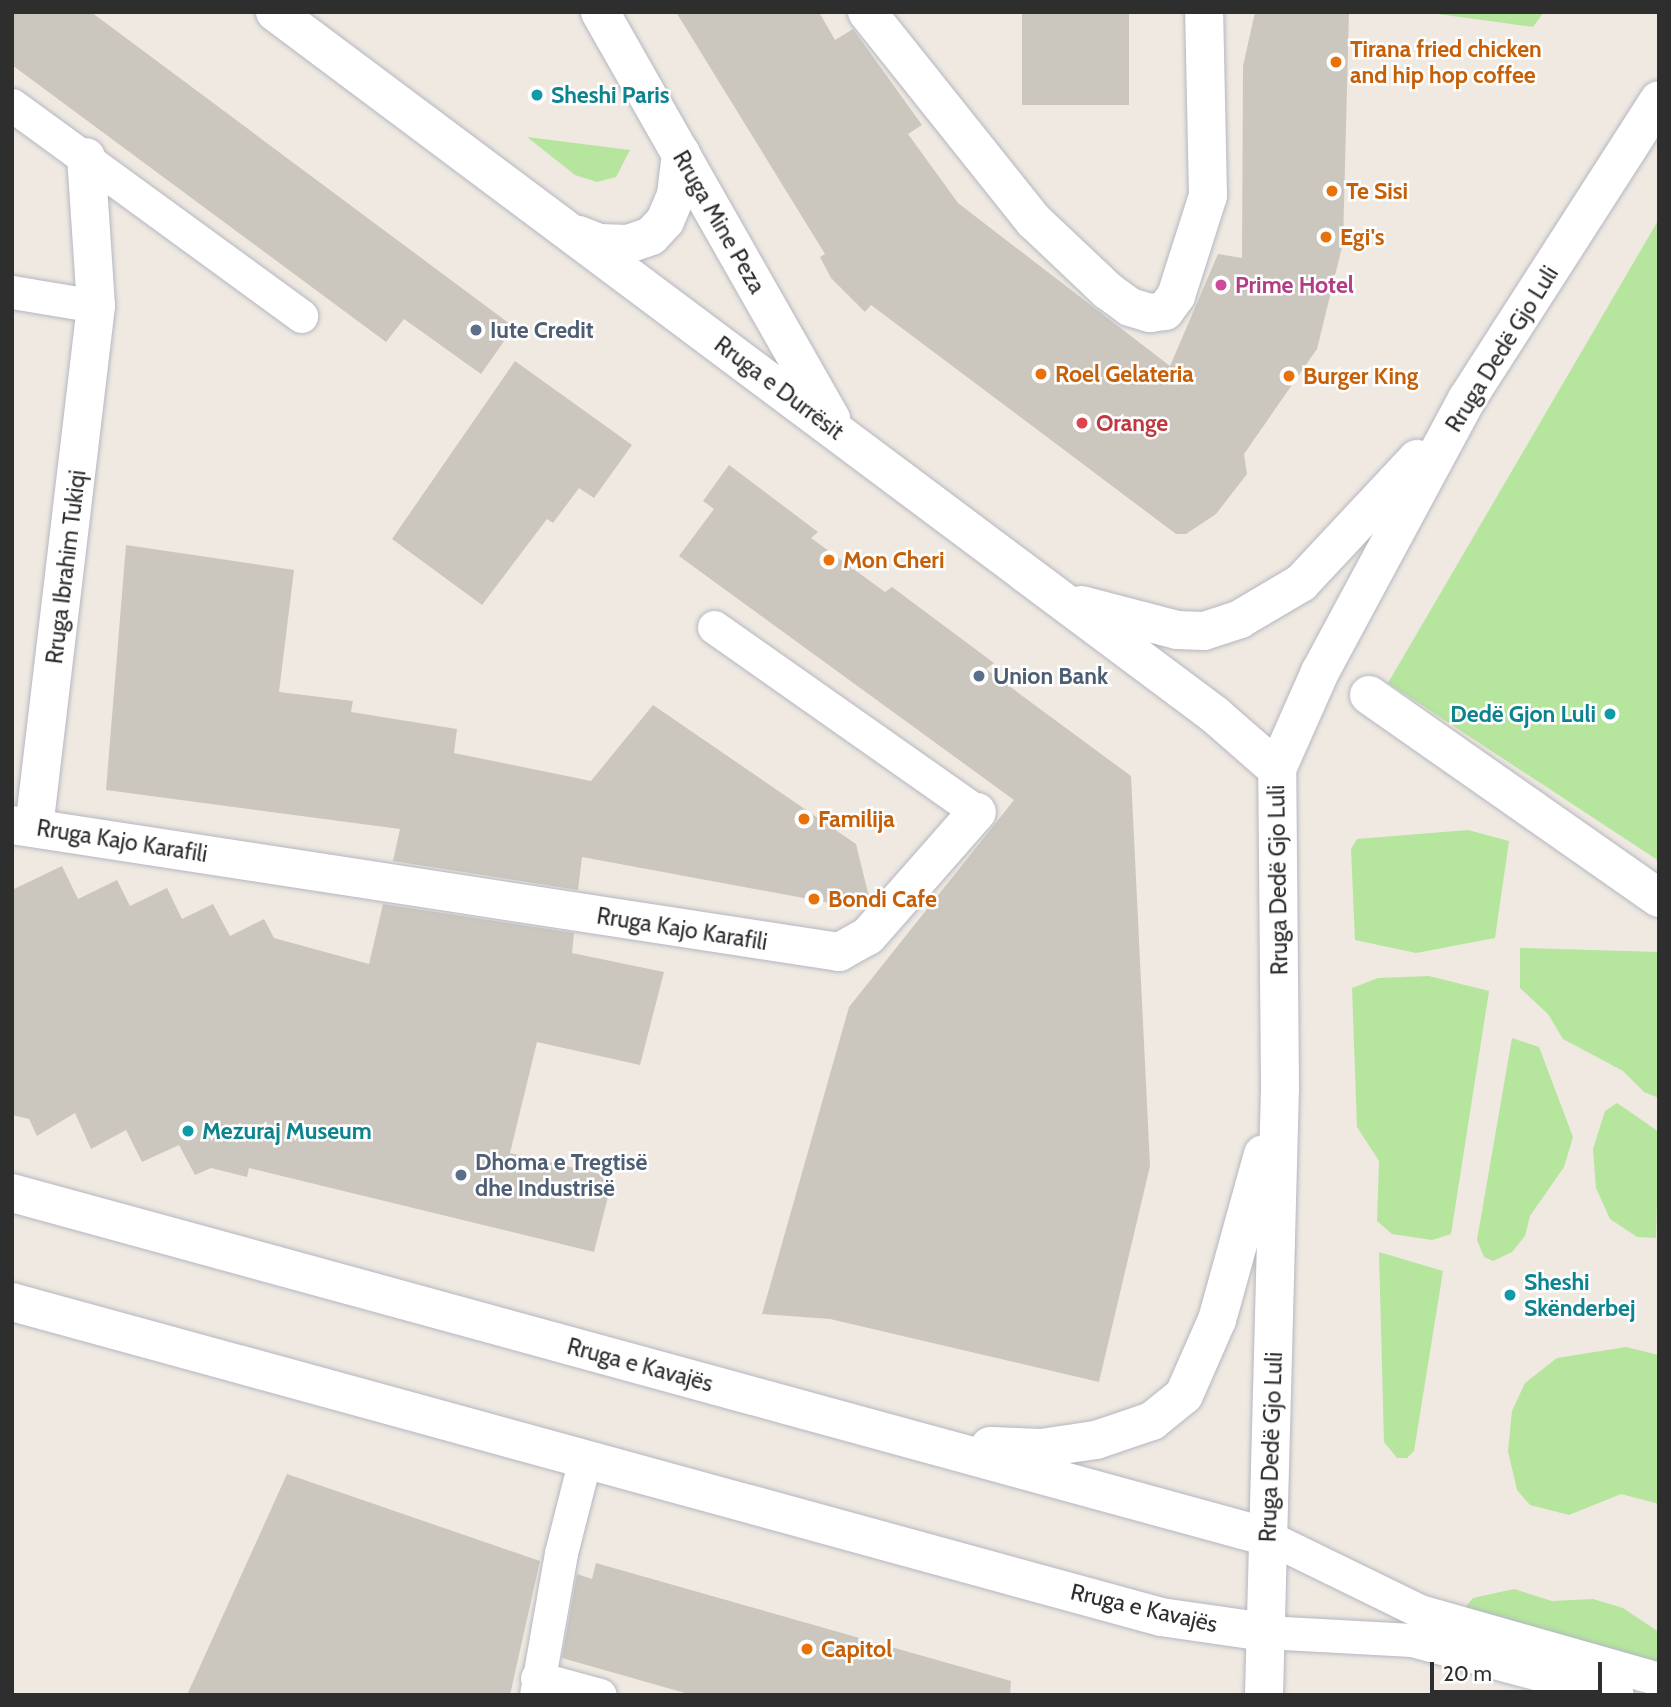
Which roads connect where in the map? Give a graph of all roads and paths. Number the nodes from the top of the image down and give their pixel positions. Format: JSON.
{"nodes":[{"id":1,"x":275,"y":12,"type":"edge"},
{"id":2,"x":600,"y":12,"type":"edge"},
{"id":3,"x":867,"y":12,"type":"edge"},
{"id":4,"x":1205,"y":12,"type":"edge"},
{"id":5,"x":1659,"y":100,"type":"edge"},
{"id":6,"x":12,"y":105,"type":"edge"},
{"id":7,"x":681,"y":153,"type":"junction"},
{"id":8,"x":86,"y":157,"type":"junction"},
{"id":9,"x":564,"y":228,"type":"junction"},
{"id":10,"x":12,"y":292,"type":"edge"},
{"id":11,"x":96,"y":306,"type":"junction"},
{"id":12,"x":301,"y":316,"type":"dead end"},
{"id":13,"x":1468,"y":399,"type":"junction"},
{"id":14,"x":839,"y":433,"type":"junction"},
{"id":15,"x":1058,"y":598,"type":"junction"},
{"id":16,"x":714,"y":627,"type":"dead end"},
{"id":17,"x":1369,"y":695,"type":"dead end"},
{"id":18,"x":1277,"y":769,"type":"junction"},
{"id":19,"x":977,"y":812,"type":"joint"},
{"id":20,"x":23,"y":826,"type":"edge"},
{"id":21,"x":1659,"y":898,"type":"edge"},
{"id":22,"x":1280,"y":1088,"type":"junction"},
{"id":23,"x":12,"y":1193,"type":"edge"},
{"id":24,"x":12,"y":1302,"type":"edge"},
{"id":25,"x":919,"y":1442,"type":"junction"},
{"id":26,"x":585,"y":1459,"type":"junction"},
{"id":27,"x":1268,"y":1536,"type":"junction"},
{"id":28,"x":1265,"y":1614,"type":"junction"},
{"id":29,"x":1659,"y":1679,"type":"edge"},
{"id":30,"x":537,"y":1686,"type":"edge"},
{"id":31,"x":600,"y":1695,"type":"edge"},
{"id":32,"x":1264,"y":1695,"type":"edge"},
{"id":33,"x":1617,"y":1695,"type":"edge"}],
"edges":[{"from":1,"to":9,"type":"main road","name":"Rruga e Durrësit"},
{"from":2,"to":7,"type":"main road","name":"Rruga Mine Peza"},
{"from":3,"to":4,"type":"main road"},
{"from":5,"to":13,"type":"main road","name":"Rruga Dedë Gjo Luli"},
{"from":6,"to":8,"type":"lane"},
{"from":7,"to":9,"type":"main road"},
{"from":7,"to":14,"type":"main road","name":"Rruga Mine Peza"},
{"from":8,"to":11,"type":"main road","name":"Rruga Ibrahim Tukiqi"},
{"from":8,"to":12,"type":"lane"},
{"from":9,"to":14,"type":"main road","name":"Rruga e Durrësit"},
{"from":10,"to":11,"type":"lane"},
{"from":11,"to":20,"type":"main road","name":"Rruga Ibrahim Tukiqi"},
{"from":13,"to":15,"type":"main road"},
{"from":13,"to":18,"type":"main road","name":"Rruga Dedë Gjo Luli"},
{"from":14,"to":15,"type":"main road","name":"Rruga e Durrësit"},
{"from":15,"to":18,"type":"main road","name":"Rruga e Durrësit"},
{"from":16,"to":19,"type":"lane","name":"Rruga Kajo Karafili"},
{"from":17,"to":21,"type":"main road"},
{"from":18,"to":22,"type":"main road","name":"Rruga Dedë Gjo Luli"},
{"from":19,"to":20,"type":"main road","name":"Rruga Kajo Karafili"},
{"from":22,"to":25,"type":"main road"},
{"from":22,"to":27,"type":"main road","name":"Rruga Dedë Gjo Luli"},
{"from":23,"to":25,"type":"main road","name":"Rruga e Kavajës"},
{"from":24,"to":26,"type":"main road","name":"Rruga e Kavajës"},
{"from":25,"to":27,"type":"main road","name":"Rruga e Kavajës"},
{"from":26,"to":28,"type":"main road","name":"Rruga e Kavajës"},
{"from":26,"to":30,"type":"lane"},
{"from":27,"to":28,"type":"main road","name":"Rruga Dedë Gjo Luli"},
{"from":27,"to":29,"type":"lane"},
{"from":28,"to":32,"type":"main road","name":"Rruga Dedë Gjo Luli"},
{"from":28,"to":33,"type":"lane"},
{"from":30,"to":31,"type":"lane"}]}
